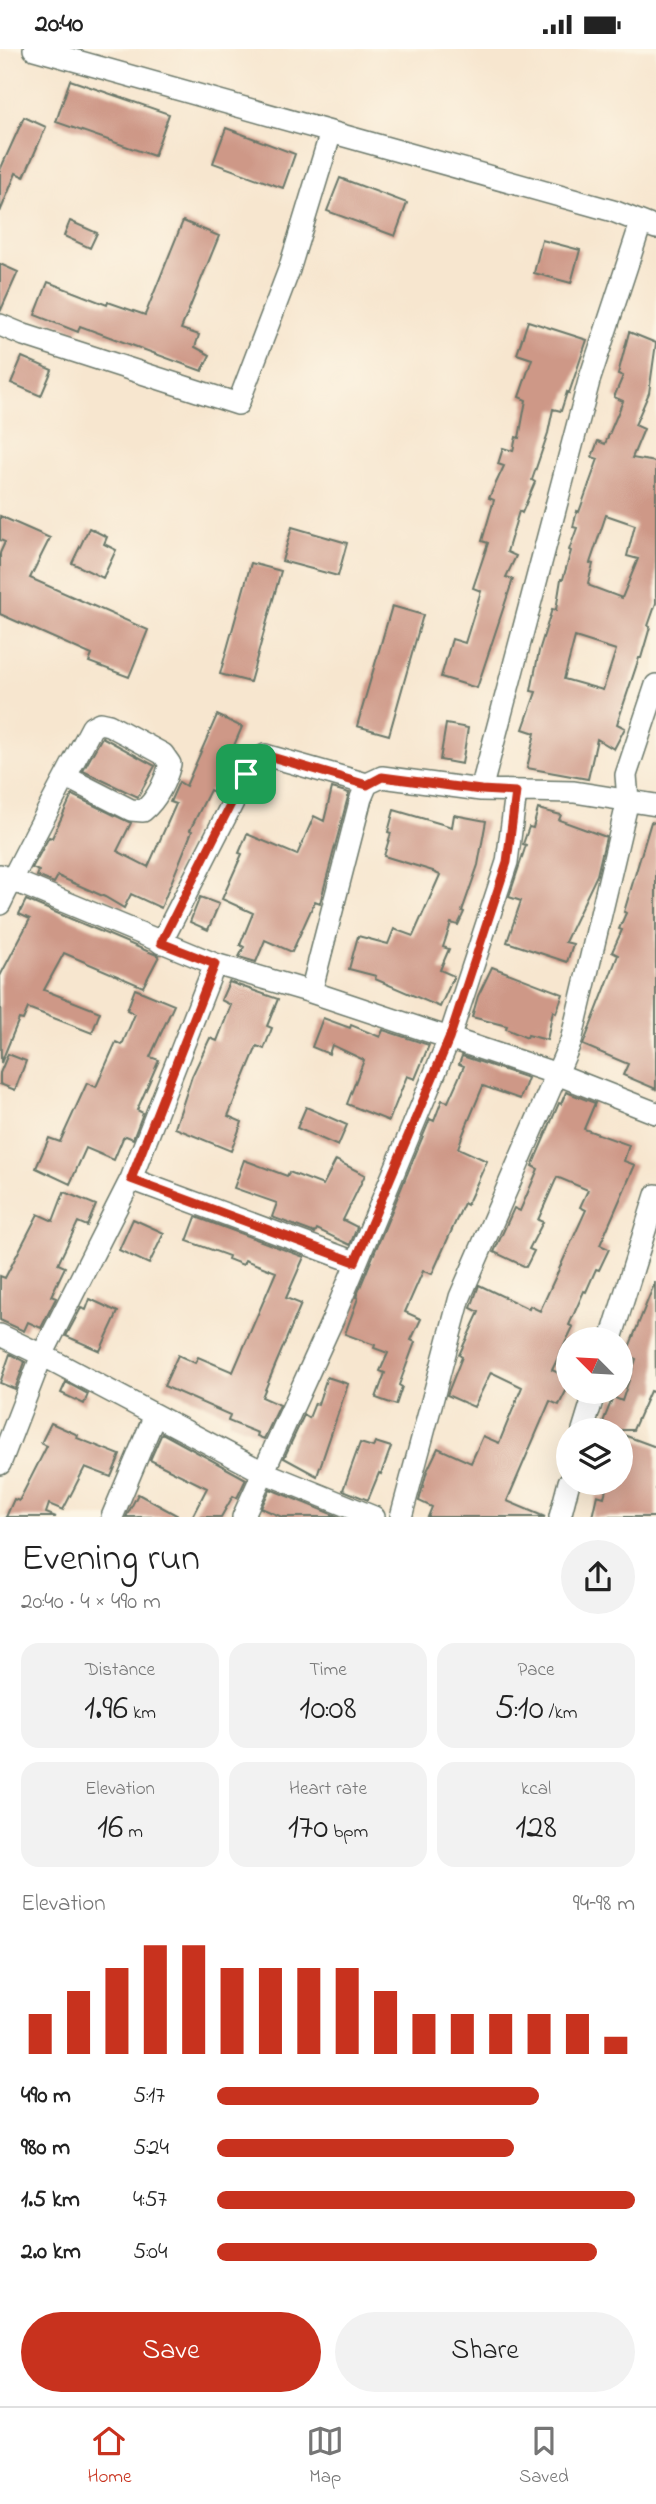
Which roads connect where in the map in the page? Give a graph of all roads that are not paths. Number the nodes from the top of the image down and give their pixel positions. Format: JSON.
{"nodes":[{"id":1,"x":34,"y":49,"type":"edge"},
{"id":2,"x":331,"y":132,"type":"junction"},
{"id":3,"x":648,"y":226,"type":"edge"},
{"id":4,"x":0,"y":325,"type":"edge"},
{"id":5,"x":656,"y":685,"type":"edge"},
{"id":6,"x":66,"y":777,"type":"junction"},
{"id":7,"x":367,"y":785,"type":"junction"},
{"id":8,"x":481,"y":790,"type":"junction"},
{"id":9,"x":516,"y":792,"type":"junction"},
{"id":10,"x":628,"y":800,"type":"junction"},
{"id":11,"x":656,"y":805,"type":"edge"},
{"id":12,"x":6,"y":877,"type":"edge"},
{"id":13,"x":0,"y":904,"type":"edge"},
{"id":14,"x":161,"y":943,"type":"junction"},
{"id":15,"x":215,"y":964,"type":"junction"},
{"id":16,"x":311,"y":992,"type":"junction"},
{"id":17,"x":449,"y":1039,"type":"junction"},
{"id":18,"x":557,"y":1074,"type":"junction"},
{"id":19,"x":656,"y":1113,"type":"edge"},
{"id":20,"x":131,"y":1179,"type":"junction"},
{"id":21,"x":656,"y":1195,"type":"edge"},
{"id":22,"x":355,"y":1262,"type":"junction"},
{"id":23,"x":615,"y":1327,"type":"edge"},
{"id":24,"x":0,"y":1335,"type":"edge"},
{"id":25,"x":42,"y":1355,"type":"junction"},
{"id":26,"x":155,"y":1415,"type":"junction"},
{"id":27,"x":0,"y":1464,"type":"edge"},
{"id":28,"x":263,"y":1472,"type":"junction"},
{"id":29,"x":566,"y":1495,"type":"edge"},
{"id":30,"x":112,"y":1517,"type":"edge"},
{"id":31,"x":243,"y":1517,"type":"edge"},
{"id":32,"x":374,"y":1517,"type":"edge"},
{"id":33,"x":401,"y":1517,"type":"edge"},
{"id":34,"x":560,"y":1517,"type":"edge"}],
"edges":[{"from":1,"to":2,"type":"street"},
{"from":2,"to":3,"type":"street"},
{"from":2,"to":4,"type":"street"},
{"from":3,"to":8,"type":"street"},
{"from":5,"to":10,"type":"street"},
{"from":6,"to":6,"type":"street"},
{"from":6,"to":12,"type":"street"},
{"from":7,"to":8,"type":"street"},
{"from":7,"to":14,"type":"street"},
{"from":7,"to":16,"type":"street"},
{"from":8,"to":9,"type":"street"},
{"from":9,"to":10,"type":"street"},
{"from":9,"to":17,"type":"street"},
{"from":10,"to":11,"type":"street"},
{"from":10,"to":18,"type":"street"},
{"from":12,"to":13,"type":"street"},
{"from":12,"to":14,"type":"street"},
{"from":14,"to":15,"type":"street"},
{"from":15,"to":16,"type":"street"},
{"from":15,"to":20,"type":"street"},
{"from":16,"to":17,"type":"street"},
{"from":17,"to":18,"type":"street"},
{"from":17,"to":22,"type":"street"},
{"from":18,"to":19,"type":"street"},
{"from":18,"to":33,"type":"street"},
{"from":20,"to":22,"type":"street"},
{"from":20,"to":25,"type":"street"},
{"from":21,"to":23,"type":"street"},
{"from":22,"to":28,"type":"street"},
{"from":24,"to":25,"type":"street"},
{"from":25,"to":26,"type":"street"},
{"from":25,"to":27,"type":"street"},
{"from":26,"to":28,"type":"street"},
{"from":26,"to":30,"type":"street"},
{"from":28,"to":31,"type":"street"},
{"from":28,"to":32,"type":"street"},
{"from":29,"to":34,"type":"street"}]}
